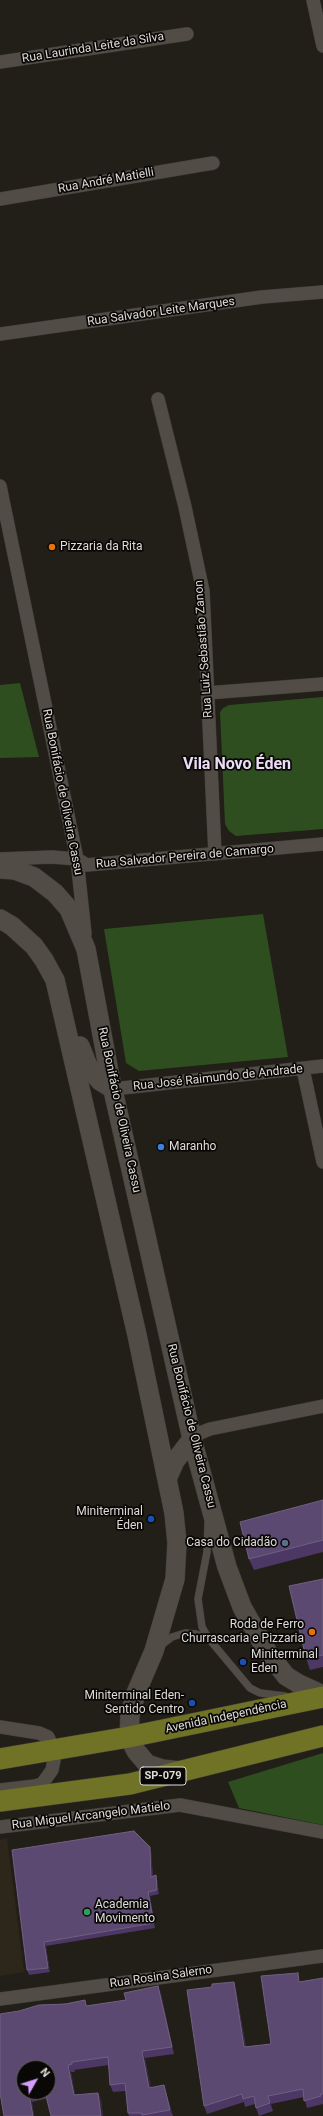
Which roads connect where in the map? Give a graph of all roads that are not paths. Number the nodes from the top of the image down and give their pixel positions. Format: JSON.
{"nodes":[{"id":1,"x":313,"y":0,"type":"edge"},
{"id":2,"x":187,"y":34,"type":"dead end"},
{"id":3,"x":323,"y":46,"type":"edge"},
{"id":4,"x":0,"y":62,"type":"edge"},
{"id":5,"x":213,"y":163,"type":"dead end"},
{"id":6,"x":0,"y":199,"type":"edge"},
{"id":7,"x":323,"y":292,"type":"edge"},
{"id":8,"x":0,"y":334,"type":"edge"},
{"id":9,"x":158,"y":400,"type":"dead end"},
{"id":10,"x":0,"y":486,"type":"edge"},
{"id":11,"x":323,"y":684,"type":"edge"},
{"id":12,"x":207,"y":693,"type":"junction"},
{"id":13,"x":323,"y":844,"type":"edge"},
{"id":14,"x":215,"y":854,"type":"junction"},
{"id":15,"x":0,"y":859,"type":"edge"},
{"id":16,"x":77,"y":859,"type":"junction"},
{"id":17,"x":0,"y":869,"type":"edge"},
{"id":18,"x":6,"y":922,"type":"edge"},
{"id":19,"x":86,"y":949,"type":"junction"},
{"id":20,"x":60,"y":999,"type":"junction"},
{"id":21,"x":323,"y":1066,"type":"edge"},
{"id":22,"x":303,"y":1069,"type":"junction"},
{"id":23,"x":113,"y":1089,"type":"junction"},
{"id":24,"x":323,"y":1162,"type":"edge"},
{"id":25,"x":323,"y":1406,"type":"edge"},
{"id":26,"x":192,"y":1440,"type":"junction"},
{"id":27,"x":167,"y":1479,"type":"junction"},
{"id":28,"x":205,"y":1489,"type":"junction"},
{"id":29,"x":209,"y":1639,"type":"junction"},
{"id":30,"x":154,"y":1651,"type":"junction"},
{"id":31,"x":323,"y":1696,"type":"edge"},
{"id":32,"x":0,"y":1727,"type":"edge"},
{"id":33,"x":323,"y":1736,"type":"edge"},
{"id":34,"x":129,"y":1737,"type":"junction"},
{"id":35,"x":54,"y":1750,"type":"junction"},
{"id":36,"x":0,"y":1759,"type":"edge"},
{"id":37,"x":184,"y":1771,"type":"junction"},
{"id":38,"x":0,"y":1790,"type":"edge"},
{"id":39,"x":0,"y":1801,"type":"edge"},
{"id":40,"x":0,"y":1827,"type":"edge"},
{"id":41,"x":323,"y":1832,"type":"edge"},
{"id":42,"x":323,"y":1956,"type":"edge"},
{"id":43,"x":0,"y":1999,"type":"edge"}],
"edges":[{"from":1,"to":3,"type":"street"},
{"from":2,"to":4,"type":"street","name":"Rua Laurinda Leite da Silva"},
{"from":5,"to":6,"type":"street","name":"Rua André Matielli"},
{"from":7,"to":8,"type":"street","name":"Rua Salvador Leite Marques"},
{"from":9,"to":12,"type":"street","name":"Rua Luiz Sebastião Zanon"},
{"from":10,"to":16,"type":"street","name":"Rua Bonifácio de Oliveira Cassu"},
{"from":11,"to":12,"type":"street"},
{"from":12,"to":14,"type":"street","name":"Rua Luiz Sebastião Zanon"},
{"from":13,"to":14,"type":"street","name":"Rua Salvador Pereira de Camargo"},
{"from":14,"to":16,"type":"street","name":"Rua Salvador Pereira de Camargo"},
{"from":15,"to":16,"type":"street","name":"Rua Salvador Pereira de Camargo"},
{"from":16,"to":19,"type":"street","name":"Rua Bonifácio de Oliveira Cassu"},
{"from":17,"to":19,"type":"main road"},
{"from":18,"to":20,"type":"main road"},
{"from":19,"to":23,"type":"main road","name":"Rua Bonifácio de Oliveira Cassu"},
{"from":20,"to":23,"type":"main road"},
{"from":20,"to":27,"type":"main road"},
{"from":21,"to":22,"type":"street","name":"Rua José Raimundo de Andrade"},
{"from":22,"to":23,"type":"street","name":"Rua José Raimundo de Andrade"},
{"from":22,"to":24,"type":"street"},
{"from":23,"to":26,"type":"main road","name":"Rua Bonifácio de Oliveira Cassu"},
{"from":25,"to":26,"type":"street"},
{"from":26,"to":27,"type":"main road"},
{"from":26,"to":28,"type":"main road","name":"Rua Bonifácio de Oliveira Cassu"},
{"from":27,"to":30,"type":"main road"},
{"from":28,"to":29,"type":"lane"},
{"from":28,"to":31,"type":"main road","name":"Rua Bonifácio de Oliveira Cassu"},
{"from":29,"to":30,"type":"lane"},
{"from":29,"to":31,"type":"lane"},
{"from":30,"to":34,"type":"main road"},
{"from":31,"to":34,"type":"main road","name":"Avenida Independência"},
{"from":32,"to":35,"type":"street"},
{"from":33,"to":37,"type":"main road","number":"SP-079"},
{"from":34,"to":35,"type":"main road","name":"Avenida Independência"},
{"from":34,"to":37,"type":"main road","number":"SP-079"},
{"from":35,"to":36,"type":"main road","name":"Avenida Independência"},
{"from":35,"to":38,"type":"street"},
{"from":37,"to":39,"type":"main road","number":"SP-079"},
{"from":40,"to":41,"type":"street","name":"Rua Miguel Arcangelo Matielo"},
{"from":42,"to":43,"type":"street","name":"Rua Rosina Salerno"}]}
